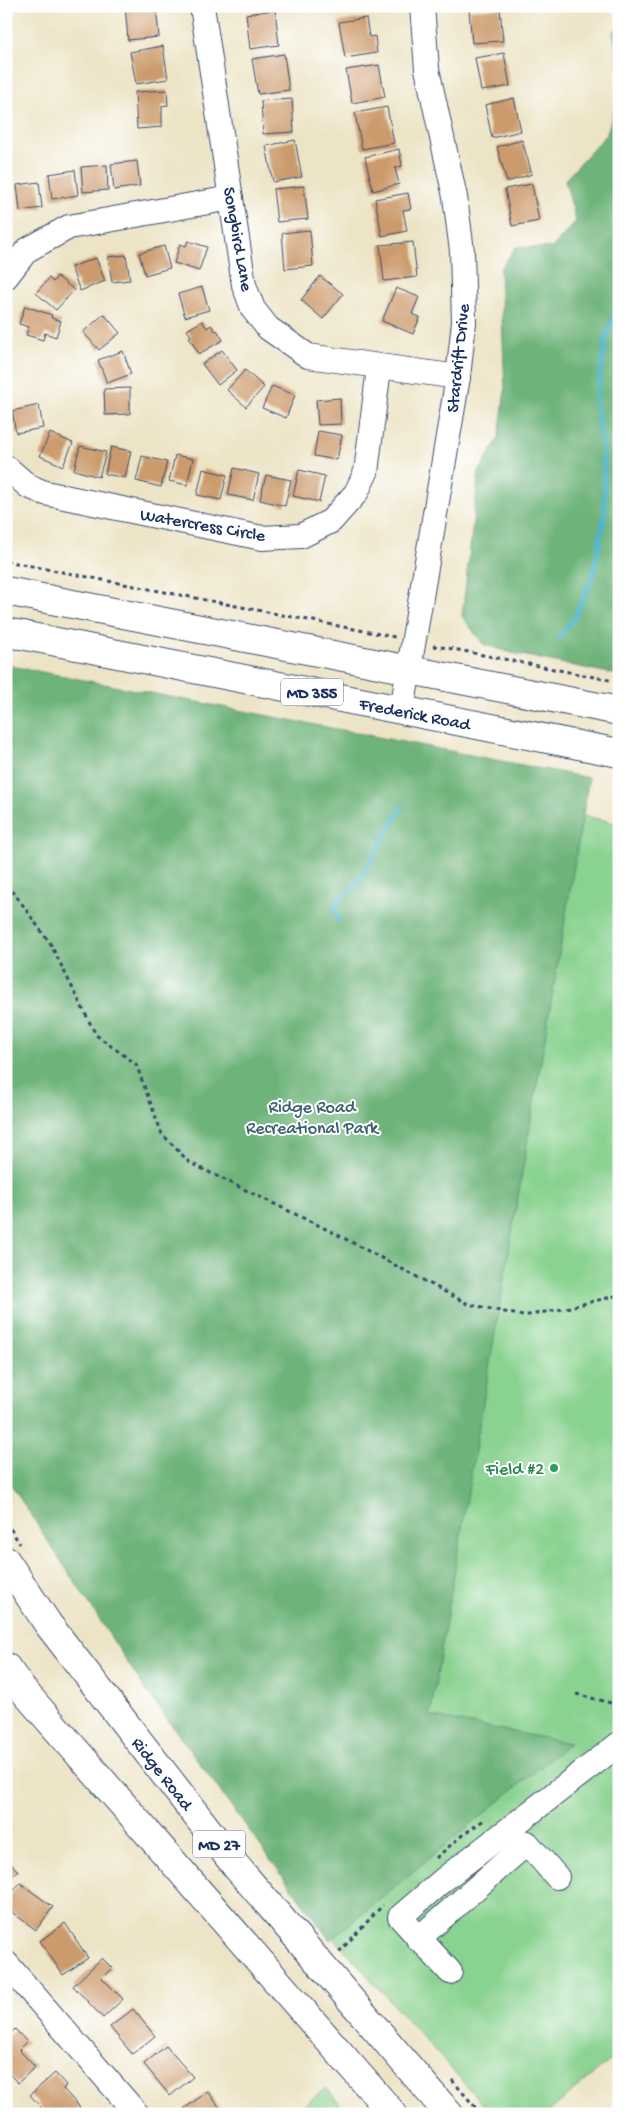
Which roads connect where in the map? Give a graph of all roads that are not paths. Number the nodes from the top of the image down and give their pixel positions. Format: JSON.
{"nodes":[{"id":1,"x":202,"y":6,"type":"edge"},
{"id":2,"x":422,"y":6,"type":"edge"},
{"id":3,"x":230,"y":198,"type":"junction"},
{"id":4,"x":6,"y":277,"type":"edge"},
{"id":5,"x":379,"y":368,"type":"junction"},
{"id":6,"x":458,"y":378,"type":"junction"},
{"id":7,"x":6,"y":468,"type":"edge"},
{"id":8,"x":6,"y":591,"type":"edge"},
{"id":9,"x":12,"y":634,"type":"edge"},
{"id":10,"x":409,"y":670,"type":"junction"},
{"id":11,"x":402,"y":710,"type":"junction"},
{"id":12,"x":619,"y":711,"type":"edge"},
{"id":13,"x":619,"y":753,"type":"edge"},
{"id":14,"x":15,"y":1555,"type":"edge"},
{"id":15,"x":6,"y":1668,"type":"edge"},
{"id":16,"x":619,"y":1744,"type":"edge"},
{"id":17,"x":520,"y":1834,"type":"junction"},
{"id":18,"x":557,"y":1877,"type":"dead end"},
{"id":19,"x":6,"y":1963,"type":"edge"},
{"id":20,"x":450,"y":1972,"type":"dead end"},
{"id":21,"x":137,"y":2114,"type":"edge"},
{"id":22,"x":393,"y":2114,"type":"edge"},
{"id":23,"x":448,"y":2114,"type":"edge"}],
"edges":[{"from":1,"to":3,"type":"street","name":"Songbird Lane"},
{"from":2,"to":6,"type":"street","name":"Stardrift Drive"},
{"from":3,"to":4,"type":"street"},
{"from":3,"to":5,"type":"street","name":"Songbird Lane"},
{"from":5,"to":6,"type":"street","name":"Songbird Lane"},
{"from":5,"to":7,"type":"street","name":"Watercress Circle"},
{"from":6,"to":10,"type":"street","name":"Stardrift Drive"},
{"from":8,"to":10,"type":"main road","number":"MD 355"},
{"from":9,"to":11,"type":"main road","name":"Frederick Road","number":"MD 355"},
{"from":10,"to":11,"type":"street","name":"Stardrift Drive"},
{"from":10,"to":12,"type":"main road","number":"MD 355"},
{"from":11,"to":13,"type":"main road","name":"Frederick Road","number":"MD 355"},
{"from":14,"to":23,"type":"main road","name":"Ridge Road","number":"MD 27"},
{"from":15,"to":22,"type":"main road","number":"MD 27"},
{"from":16,"to":17,"type":"street"},
{"from":17,"to":18,"type":"street"},
{"from":17,"to":20,"type":"street"},
{"from":19,"to":21,"type":"street"}]}
